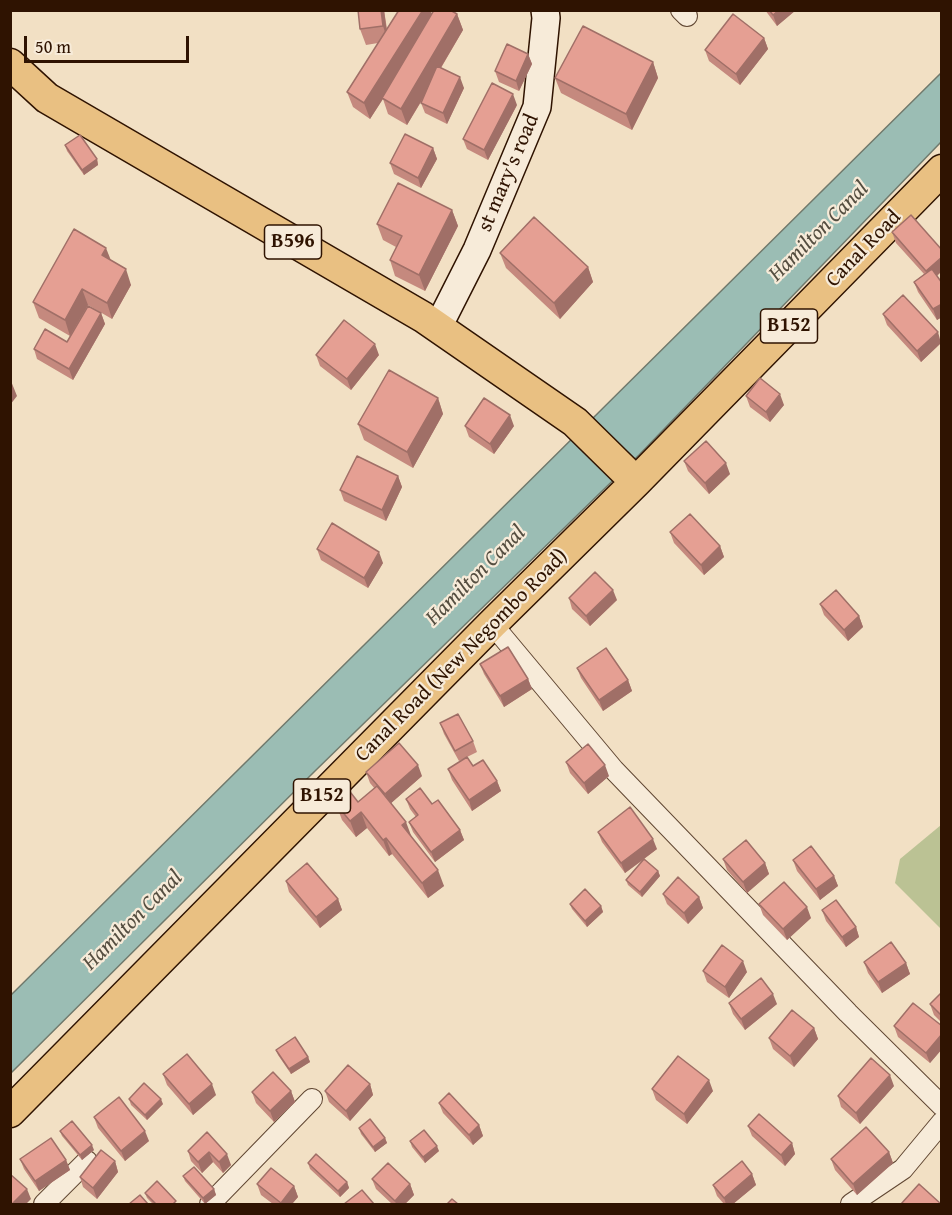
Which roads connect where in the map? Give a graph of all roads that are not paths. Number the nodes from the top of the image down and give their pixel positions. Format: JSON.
{"nodes":[{"id":1,"x":545,"y":10,"type":"edge"},
{"id":2,"x":10,"y":64,"type":"edge"},
{"id":3,"x":942,"y":170,"type":"edge"},
{"id":4,"x":438,"y":327,"type":"junction"},
{"id":5,"x":636,"y":482,"type":"junction"},
{"id":6,"x":492,"y":624,"type":"junction"},
{"id":7,"x":312,"y":1099,"type":"dead end"},
{"id":8,"x":942,"y":1106,"type":"edge"},
{"id":9,"x":10,"y":1112,"type":"edge"},
{"id":10,"x":942,"y":1122,"type":"edge"},
{"id":11,"x":87,"y":1161,"type":"dead end"},
{"id":12,"x":44,"y":1204,"type":"edge"},
{"id":13,"x":210,"y":1204,"type":"edge"},
{"id":14,"x":851,"y":1204,"type":"edge"}],
"edges":[{"from":1,"to":4,"type":"street","name":"st mary's road"},
{"from":2,"to":4,"type":"main road","number":"B596"},
{"from":3,"to":5,"type":"main road","name":"Canal Road","number":"B152"},
{"from":4,"to":5,"type":"main road","number":"B596"},
{"from":5,"to":6,"type":"main road","name":"Canal Road (New Negombo Road)","number":"B152"},
{"from":6,"to":8,"type":"street"},
{"from":6,"to":9,"type":"main road","name":"Canal Road (New Negombo Road)","number":"B152"},
{"from":7,"to":13,"type":"street"},
{"from":10,"to":14,"type":"street"},
{"from":11,"to":12,"type":"street"}]}
